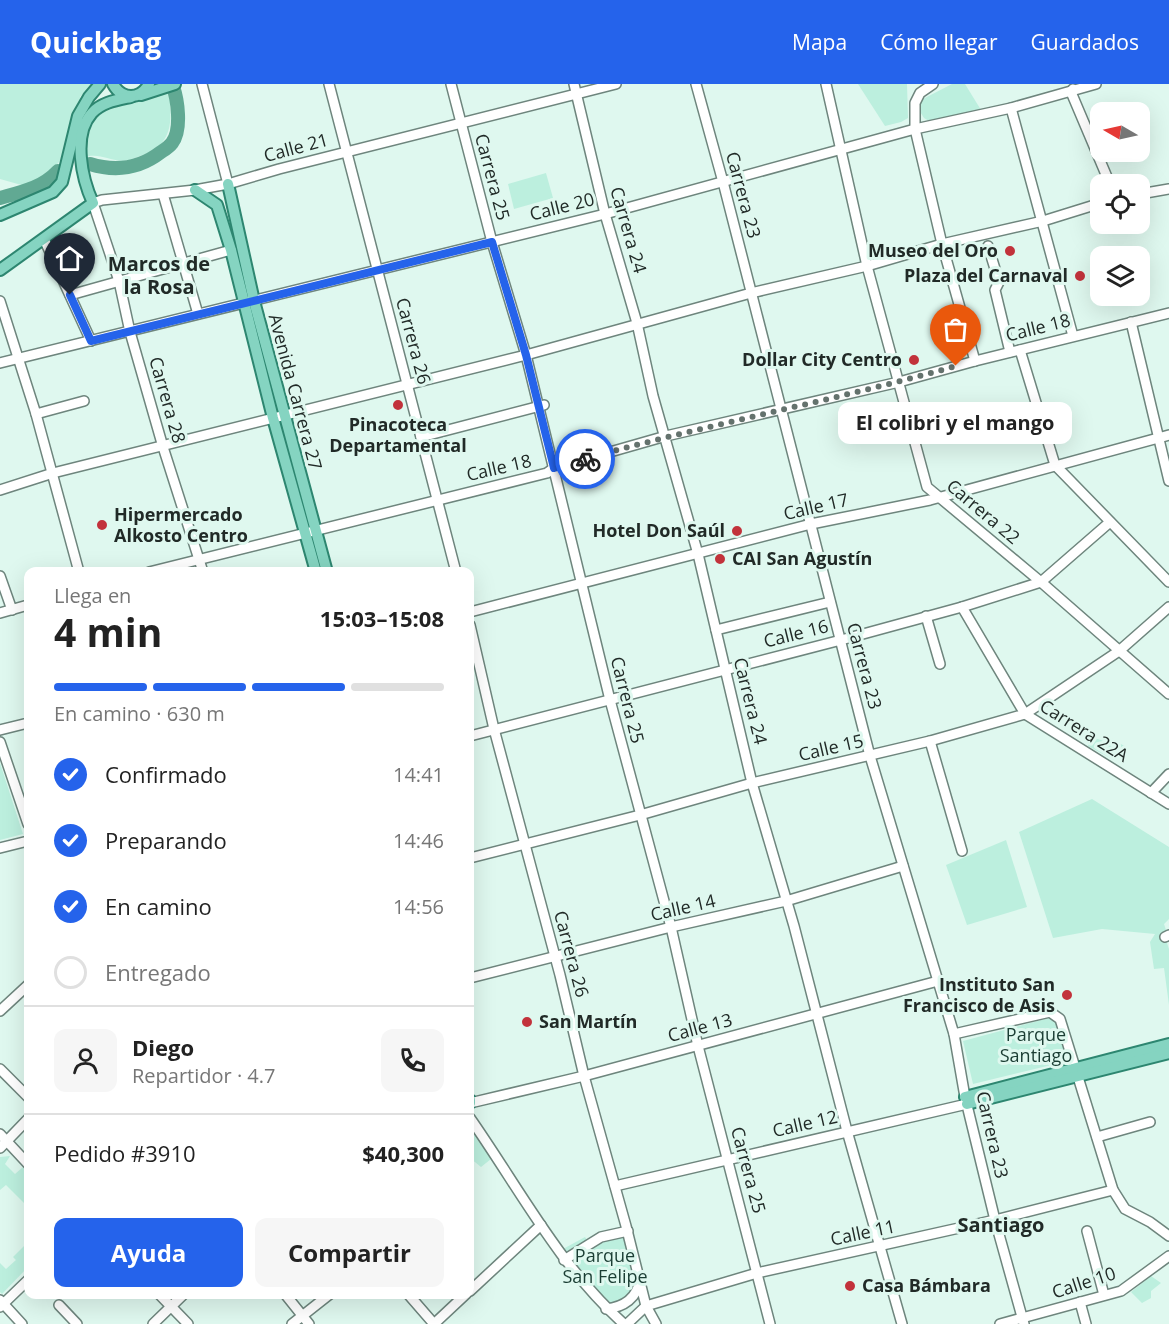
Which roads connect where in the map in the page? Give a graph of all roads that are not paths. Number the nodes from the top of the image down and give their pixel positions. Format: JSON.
{"nodes":[{"id":1,"x":100,"y":84,"type":"edge"},
{"id":2,"x":113,"y":84,"type":"edge"},
{"id":3,"x":149,"y":84,"type":"edge"},
{"id":4,"x":202,"y":84,"type":"edge"},
{"id":5,"x":329,"y":84,"type":"edge"},
{"id":6,"x":451,"y":84,"type":"edge"},
{"id":7,"x":574,"y":84,"type":"edge"},
{"id":8,"x":616,"y":84,"type":"edge"},
{"id":9,"x":696,"y":84,"type":"edge"},
{"id":10,"x":826,"y":84,"type":"edge"},
{"id":11,"x":933,"y":84,"type":"edge"},
{"id":12,"x":1095,"y":84,"type":"edge"},
{"id":13,"x":170,"y":86,"type":"edge"},
{"id":14,"x":1073,"y":88,"type":"edge"},
{"id":15,"x":577,"y":94,"type":"junction"},
{"id":16,"x":135,"y":96,"type":"junction"},
{"id":17,"x":1011,"y":108,"type":"junction"},
{"id":18,"x":461,"y":124,"type":"junction"},
{"id":19,"x":915,"y":129,"type":"junction"},
{"id":20,"x":76,"y":144,"type":"junction"},
{"id":21,"x":842,"y":149,"type":"junction"},
{"id":22,"x":347,"y":151,"type":"junction"},
{"id":23,"x":1106,"y":174,"type":"edge"},
{"id":24,"x":723,"y":182,"type":"junction"},
{"id":25,"x":228,"y":184,"type":"junction"},
{"id":26,"x":1169,"y":189,"type":"edge"},
{"id":27,"x":195,"y":190,"type":"junction"},
{"id":28,"x":1150,"y":192,"type":"edge"},
{"id":29,"x":163,"y":194,"type":"junction"},
{"id":30,"x":93,"y":203,"type":"junction"},
{"id":31,"x":217,"y":205,"type":"junction"},
{"id":32,"x":1090,"y":207,"type":"edge"},
{"id":33,"x":0,"y":214,"type":"edge"},
{"id":34,"x":605,"y":214,"type":"junction"},
{"id":35,"x":1043,"y":221,"type":"junction"},
{"id":36,"x":44,"y":239,"type":"junction"},
{"id":37,"x":492,"y":242,"type":"junction"},
{"id":38,"x":942,"y":244,"type":"junction"},
{"id":39,"x":988,"y":246,"type":"dead end"},
{"id":40,"x":231,"y":250,"type":"junction"},
{"id":41,"x":183,"y":264,"type":"junction"},
{"id":42,"x":867,"y":266,"type":"junction"},
{"id":43,"x":0,"y":270,"type":"edge"},
{"id":44,"x":377,"y":271,"type":"junction"},
{"id":45,"x":119,"y":282,"type":"junction"},
{"id":46,"x":751,"y":293,"type":"junction"},
{"id":47,"x":70,"y":295,"type":"junction"},
{"id":48,"x":0,"y":301,"type":"edge"},
{"id":49,"x":249,"y":302,"type":"junction"},
{"id":50,"x":1169,"y":313,"type":"edge"},
{"id":51,"x":198,"y":314,"type":"junction"},
{"id":52,"x":1131,"y":322,"type":"junction"},
{"id":53,"x":637,"y":323,"type":"junction"},
{"id":54,"x":130,"y":332,"type":"junction"},
{"id":55,"x":1073,"y":336,"type":"junction"},
{"id":56,"x":91,"y":341,"type":"junction"},
{"id":57,"x":1020,"y":350,"type":"junction"},
{"id":58,"x":1010,"y":352,"type":"junction"},
{"id":59,"x":526,"y":355,"type":"junction"},
{"id":60,"x":19,"y":358,"type":"junction"},
{"id":61,"x":975,"y":361,"type":"junction"},
{"id":62,"x":0,"y":363,"type":"edge"},
{"id":63,"x":899,"y":382,"type":"junction"},
{"id":64,"x":407,"y":385,"type":"junction"},
{"id":65,"x":84,"y":401,"type":"dead end"},
{"id":66,"x":541,"y":405,"type":"junction"},
{"id":67,"x":782,"y":408,"type":"junction"},
{"id":68,"x":36,"y":414,"type":"junction"},
{"id":69,"x":278,"y":416,"type":"junction"},
{"id":70,"x":666,"y":436,"type":"junction"},
{"id":71,"x":1164,"y":436,"type":"edge"},
{"id":72,"x":421,"y":437,"type":"junction"},
{"id":73,"x":163,"y":447,"type":"junction"},
{"id":74,"x":1055,"y":465,"type":"junction"},
{"id":75,"x":554,"y":468,"type":"junction"},
{"id":76,"x":53,"y":473,"type":"junction"},
{"id":77,"x":1169,"y":481,"type":"edge"},
{"id":78,"x":0,"y":490,"type":"edge"},
{"id":79,"x":941,"y":497,"type":"junction"},
{"id":80,"x":437,"y":499,"type":"junction"},
{"id":81,"x":1110,"y":522,"type":"junction"},
{"id":82,"x":811,"y":524,"type":"junction"},
{"id":83,"x":311,"y":533,"type":"junction"},
{"id":84,"x":698,"y":554,"type":"junction"},
{"id":85,"x":199,"y":559,"type":"junction"},
{"id":86,"x":79,"y":567,"type":"edge"},
{"id":87,"x":168,"y":567,"type":"edge"},
{"id":88,"x":201,"y":567,"type":"edge"},
{"id":89,"x":315,"y":567,"type":"edge"},
{"id":90,"x":325,"y":567,"type":"edge"},
{"id":91,"x":455,"y":567,"type":"edge"},
{"id":92,"x":0,"y":576,"type":"edge"},
{"id":93,"x":1041,"y":582,"type":"junction"},
{"id":94,"x":1169,"y":582,"type":"edge"},
{"id":95,"x":581,"y":584,"type":"junction"},
{"id":96,"x":830,"y":602,"type":"junction"},
{"id":97,"x":24,"y":606,"type":"edge"},
{"id":98,"x":962,"y":607,"type":"junction"},
{"id":99,"x":1169,"y":607,"type":"edge"},
{"id":100,"x":12,"y":610,"type":"junction"},
{"id":101,"x":474,"y":611,"type":"edge"},
{"id":102,"x":0,"y":613,"type":"edge"},
{"id":103,"x":926,"y":616,"type":"junction"},
{"id":104,"x":716,"y":630,"type":"junction"},
{"id":105,"x":841,"y":640,"type":"junction"},
{"id":106,"x":474,"y":642,"type":"edge"},
{"id":107,"x":1119,"y":651,"type":"junction"},
{"id":108,"x":940,"y":664,"type":"dead end"},
{"id":109,"x":725,"y":671,"type":"junction"},
{"id":110,"x":1169,"y":694,"type":"edge"},
{"id":111,"x":610,"y":700,"type":"junction"},
{"id":112,"x":1025,"y":714,"type":"junction"},
{"id":113,"x":24,"y":724,"type":"edge"},
{"id":114,"x":494,"y":729,"type":"junction"},
{"id":115,"x":0,"y":730,"type":"edge"},
{"id":116,"x":474,"y":735,"type":"edge"},
{"id":117,"x":930,"y":741,"type":"junction"},
{"id":118,"x":0,"y":742,"type":"edge"},
{"id":119,"x":870,"y":756,"type":"junction"},
{"id":120,"x":1169,"y":774,"type":"edge"},
{"id":121,"x":752,"y":783,"type":"junction"},
{"id":122,"x":1152,"y":793,"type":"junction"},
{"id":123,"x":1169,"y":804,"type":"edge"},
{"id":124,"x":24,"y":812,"type":"edge"},
{"id":125,"x":640,"y":815,"type":"junction"},
{"id":126,"x":24,"y":842,"type":"edge"},
{"id":127,"x":524,"y":845,"type":"junction"},
{"id":128,"x":0,"y":848,"type":"edge"},
{"id":129,"x":962,"y":851,"type":"dead end"},
{"id":130,"x":474,"y":857,"type":"edge"},
{"id":131,"x":903,"y":866,"type":"junction"},
{"id":132,"x":786,"y":901,"type":"junction"},
{"id":133,"x":671,"y":927,"type":"junction"},
{"id":134,"x":555,"y":956,"type":"junction"},
{"id":135,"x":474,"y":977,"type":"edge"},
{"id":136,"x":938,"y":981,"type":"junction"},
{"id":137,"x":24,"y":989,"type":"edge"},
{"id":138,"x":0,"y":1011,"type":"edge"},
{"id":139,"x":818,"y":1013,"type":"junction"},
{"id":140,"x":954,"y":1034,"type":"junction"},
{"id":141,"x":1169,"y":1044,"type":"edge"},
{"id":142,"x":698,"y":1046,"type":"junction"},
{"id":143,"x":1169,"y":1053,"type":"edge"},
{"id":144,"x":0,"y":1069,"type":"edge"},
{"id":145,"x":1078,"y":1073,"type":"junction"},
{"id":146,"x":585,"y":1077,"type":"junction"},
{"id":147,"x":24,"y":1093,"type":"edge"},
{"id":148,"x":474,"y":1101,"type":"edge"},
{"id":149,"x":966,"y":1101,"type":"junction"},
{"id":150,"x":24,"y":1122,"type":"edge"},
{"id":151,"x":1150,"y":1122,"type":"dead end"},
{"id":152,"x":474,"y":1124,"type":"edge"},
{"id":153,"x":847,"y":1131,"type":"junction"},
{"id":154,"x":1098,"y":1137,"type":"junction"},
{"id":155,"x":2,"y":1141,"type":"edge"},
{"id":156,"x":728,"y":1158,"type":"junction"},
{"id":157,"x":24,"y":1160,"type":"edge"},
{"id":158,"x":615,"y":1186,"type":"junction"},
{"id":159,"x":1113,"y":1190,"type":"junction"},
{"id":160,"x":995,"y":1220,"type":"junction"},
{"id":161,"x":541,"y":1225,"type":"junction"},
{"id":162,"x":628,"y":1231,"type":"junction"},
{"id":163,"x":1087,"y":1231,"type":"dead end"},
{"id":164,"x":1169,"y":1236,"type":"edge"},
{"id":165,"x":880,"y":1247,"type":"junction"},
{"id":166,"x":1169,"y":1256,"type":"edge"},
{"id":167,"x":564,"y":1260,"type":"junction"},
{"id":168,"x":757,"y":1273,"type":"junction"},
{"id":169,"x":640,"y":1276,"type":"junction"},
{"id":170,"x":24,"y":1284,"type":"edge"},
{"id":171,"x":474,"y":1287,"type":"edge"},
{"id":172,"x":1104,"y":1296,"type":"junction"},
{"id":173,"x":164,"y":1299,"type":"edge"},
{"id":174,"x":179,"y":1299,"type":"edge"},
{"id":175,"x":289,"y":1299,"type":"edge"},
{"id":176,"x":324,"y":1299,"type":"edge"},
{"id":177,"x":412,"y":1299,"type":"edge"},
{"id":178,"x":461,"y":1299,"type":"edge"},
{"id":179,"x":1080,"y":1302,"type":"junction"},
{"id":180,"x":1,"y":1304,"type":"edge"},
{"id":181,"x":59,"y":1305,"type":"dead end"},
{"id":182,"x":646,"y":1306,"type":"junction"},
{"id":183,"x":171,"y":1307,"type":"junction"},
{"id":184,"x":606,"y":1309,"type":"junction"},
{"id":185,"x":302,"y":1316,"type":"junction"},
{"id":186,"x":1024,"y":1321,"type":"edge"},
{"id":187,"x":72,"y":1322,"type":"edge"},
{"id":188,"x":22,"y":1324,"type":"edge"},
{"id":189,"x":153,"y":1324,"type":"edge"},
{"id":190,"x":188,"y":1324,"type":"edge"},
{"id":191,"x":292,"y":1324,"type":"edge"},
{"id":192,"x":309,"y":1324,"type":"edge"},
{"id":193,"x":434,"y":1324,"type":"edge"},
{"id":194,"x":625,"y":1324,"type":"edge"},
{"id":195,"x":656,"y":1324,"type":"edge"},
{"id":196,"x":770,"y":1324,"type":"edge"},
{"id":197,"x":902,"y":1324,"type":"edge"},
{"id":198,"x":1000,"y":1324,"type":"edge"},
{"id":199,"x":1086,"y":1324,"type":"edge"}],
"edges":[{"from":1,"to":20,"type":"main road"},
{"from":2,"to":16,"type":"main road"},
{"from":3,"to":16,"type":"main road"},
{"from":4,"to":25,"type":"street","name":"Avenida Carrera 27"},
{"from":5,"to":22,"type":"street","name":"Carrera 26"},
{"from":6,"to":18,"type":"street","name":"Carrera 25"},
{"from":7,"to":15,"type":"street","name":"Carrera 24"},
{"from":8,"to":15,"type":"street","name":"Calle 21"},
{"from":9,"to":24,"type":"street","name":"Carrera 23"},
{"from":10,"to":21,"type":"street","name":"Carrera 22"},
{"from":11,"to":19,"type":"street"},
{"from":12,"to":14,"type":"street","name":"Calle 20"},
{"from":13,"to":16,"type":"main road"},
{"from":14,"to":17,"type":"street","name":"Calle 20"},
{"from":14,"to":23,"type":"street"},
{"from":15,"to":18,"type":"street","name":"Calle 21"},
{"from":15,"to":34,"type":"street","name":"Carrera 24"},
{"from":16,"to":20,"type":"main road"},
{"from":17,"to":19,"type":"street","name":"Calle 20"},
{"from":17,"to":35,"type":"street"},
{"from":18,"to":22,"type":"street","name":"Calle 21"},
{"from":18,"to":37,"type":"street","name":"Carrera 25"},
{"from":19,"to":21,"type":"street","name":"Calle 20"},
{"from":19,"to":38,"type":"street"},
{"from":20,"to":30,"type":"main road","name":"Carrera 28"},
{"from":20,"to":33,"type":"main road"},
{"from":21,"to":24,"type":"street","name":"Calle 20"},
{"from":21,"to":42,"type":"street","name":"Carrera 22"},
{"from":22,"to":25,"type":"street","name":"Calle 21"},
{"from":22,"to":44,"type":"street","name":"Carrera 26"},
{"from":24,"to":34,"type":"street","name":"Calle 20"},
{"from":24,"to":46,"type":"street","name":"Carrera 23"},
{"from":25,"to":27,"type":"street","name":"Calle 21"},
{"from":25,"to":31,"type":"street"},
{"from":25,"to":49,"type":"main road","name":"Avenida Carrera 27"},
{"from":26,"to":28,"type":"street"},
{"from":27,"to":29,"type":"street","name":"Calle 21"},
{"from":27,"to":31,"type":"main road"},
{"from":29,"to":30,"type":"street","name":"Calle 21"},
{"from":29,"to":41,"type":"street"},
{"from":30,"to":36,"type":"main road","name":"Calle 21"},
{"from":30,"to":45,"type":"street","name":"Carrera 28"},
{"from":31,"to":40,"type":"main road","name":"Avenida Carrera 27"},
{"from":32,"to":35,"type":"street"},
{"from":34,"to":37,"type":"street","name":"Calle 20"},
{"from":34,"to":53,"type":"street","name":"Carrera 24"},
{"from":35,"to":38,"type":"street"},
{"from":35,"to":55,"type":"street"},
{"from":36,"to":43,"type":"main road","name":"Calle 21"},
{"from":36,"to":47,"type":"street"},
{"from":37,"to":44,"type":"street","name":"Calle 20"},
{"from":37,"to":59,"type":"street","name":"Carrera 25"},
{"from":38,"to":42,"type":"street"},
{"from":38,"to":61,"type":"street"},
{"from":39,"to":58,"type":"street"},
{"from":40,"to":41,"type":"street"},
{"from":40,"to":49,"type":"main road","name":"Avenida Carrera 27"},
{"from":41,"to":45,"type":"street"},
{"from":41,"to":51,"type":"street"},
{"from":42,"to":46,"type":"street"},
{"from":42,"to":63,"type":"street","name":"Carrera 22"},
{"from":44,"to":49,"type":"street","name":"Calle 20"},
{"from":44,"to":64,"type":"street","name":"Carrera 26"},
{"from":45,"to":47,"type":"street"},
{"from":45,"to":54,"type":"street","name":"Carrera 28"},
{"from":46,"to":53,"type":"street"},
{"from":46,"to":67,"type":"street","name":"Carrera 23"},
{"from":47,"to":56,"type":"street"},
{"from":48,"to":60,"type":"street"},
{"from":49,"to":51,"type":"street","name":"Calle 20"},
{"from":49,"to":69,"type":"main road","name":"Avenida Carrera 27"},
{"from":50,"to":52,"type":"street","name":"Calle 18"},
{"from":51,"to":54,"type":"street","name":"Calle 20"},
{"from":52,"to":55,"type":"street","name":"Calle 18"},
{"from":52,"to":71,"type":"street"},
{"from":53,"to":59,"type":"street"},
{"from":53,"to":70,"type":"street","name":"Carrera 24"},
{"from":54,"to":56,"type":"street","name":"Calle 20"},
{"from":54,"to":73,"type":"street","name":"Carrera 28"},
{"from":55,"to":57,"type":"street","name":"Calle 18"},
{"from":56,"to":60,"type":"street","name":"Calle 20"},
{"from":57,"to":58,"type":"street","name":"Calle 18"},
{"from":57,"to":74,"type":"street"},
{"from":58,"to":61,"type":"street","name":"Calle 18"},
{"from":59,"to":64,"type":"street"},
{"from":59,"to":66,"type":"street","name":"Carrera 25"},
{"from":60,"to":62,"type":"street","name":"Calle 20"},
{"from":60,"to":68,"type":"street"},
{"from":61,"to":63,"type":"street","name":"Calle 18"},
{"from":63,"to":67,"type":"street","name":"Calle 18"},
{"from":63,"to":79,"type":"street","name":"Carrera 22"},
{"from":64,"to":69,"type":"street"},
{"from":64,"to":72,"type":"street","name":"Carrera 26"},
{"from":65,"to":68,"type":"street"},
{"from":66,"to":72,"type":"street"},
{"from":66,"to":75,"type":"street","name":"Carrera 25"},
{"from":67,"to":70,"type":"street","name":"Calle 18"},
{"from":67,"to":82,"type":"street","name":"Carrera 23"},
{"from":68,"to":76,"type":"street"},
{"from":69,"to":73,"type":"street"},
{"from":69,"to":83,"type":"main road","name":"Avenida Carrera 27"},
{"from":70,"to":75,"type":"street","name":"Calle 18"},
{"from":70,"to":84,"type":"street","name":"Carrera 24"},
{"from":71,"to":74,"type":"street","name":"Calle 17"},
{"from":71,"to":77,"type":"street"},
{"from":72,"to":80,"type":"street","name":"Carrera 26"},
{"from":73,"to":76,"type":"street"},
{"from":73,"to":85,"type":"street","name":"Carrera 28"},
{"from":74,"to":79,"type":"street","name":"Calle 17"},
{"from":74,"to":81,"type":"street"},
{"from":75,"to":80,"type":"street","name":"Calle 18"},
{"from":75,"to":95,"type":"street","name":"Carrera 25"},
{"from":76,"to":78,"type":"street"},
{"from":76,"to":86,"type":"street"},
{"from":79,"to":82,"type":"street","name":"Calle 17"},
{"from":79,"to":93,"type":"street","name":"Carrera 22"},
{"from":80,"to":83,"type":"street","name":"Calle 18"},
{"from":80,"to":91,"type":"street","name":"Carrera 26"},
{"from":81,"to":93,"type":"street","name":"Calle 16"},
{"from":81,"to":94,"type":"street"},
{"from":82,"to":84,"type":"street","name":"Calle 17"},
{"from":82,"to":96,"type":"street","name":"Carrera 23"},
{"from":83,"to":85,"type":"street","name":"Calle 18"},
{"from":83,"to":89,"type":"main road","name":"Avenida Carrera 27"},
{"from":83,"to":90,"type":"main road","name":"Avenida Carrera 27"},
{"from":84,"to":95,"type":"street","name":"Calle 17"},
{"from":84,"to":104,"type":"street","name":"Carrera 24"},
{"from":85,"to":87,"type":"street","name":"Calle 18"},
{"from":85,"to":88,"type":"street","name":"Carrera 28"},
{"from":92,"to":100,"type":"street"},
{"from":93,"to":98,"type":"street","name":"Calle 16"},
{"from":93,"to":107,"type":"street","name":"Carrera 22"},
{"from":95,"to":101,"type":"street","name":"Calle 17"},
{"from":95,"to":111,"type":"street","name":"Carrera 25"},
{"from":96,"to":104,"type":"street"},
{"from":96,"to":105,"type":"street","name":"Carrera 23"},
{"from":97,"to":100,"type":"street"},
{"from":98,"to":103,"type":"street","name":"Calle 16"},
{"from":98,"to":112,"type":"street","name":"Carrera 22A"},
{"from":99,"to":107,"type":"street","name":"Calle 15"},
{"from":100,"to":102,"type":"street"},
{"from":103,"to":105,"type":"street","name":"Calle 16"},
{"from":103,"to":108,"type":"street"},
{"from":104,"to":109,"type":"street","name":"Carrera 24"},
{"from":105,"to":109,"type":"street","name":"Calle 16"},
{"from":105,"to":119,"type":"street","name":"Carrera 23"},
{"from":106,"to":114,"type":"street","name":"Carrera 26"},
{"from":107,"to":110,"type":"street","name":"Carrera 22"},
{"from":107,"to":112,"type":"street","name":"Calle 15"},
{"from":109,"to":111,"type":"street","name":"Calle 16"},
{"from":109,"to":121,"type":"street","name":"Carrera 24"},
{"from":111,"to":114,"type":"street","name":"Calle 16"},
{"from":111,"to":125,"type":"street","name":"Carrera 25"},
{"from":112,"to":117,"type":"street","name":"Calle 15"},
{"from":112,"to":122,"type":"street","name":"Carrera 22A"},
{"from":113,"to":115,"type":"street"},
{"from":114,"to":116,"type":"street","name":"Calle 16"},
{"from":114,"to":127,"type":"street","name":"Carrera 26"},
{"from":117,"to":119,"type":"street","name":"Calle 15"},
{"from":117,"to":129,"type":"street"},
{"from":118,"to":124,"type":"street"},
{"from":119,"to":121,"type":"street","name":"Calle 15"},
{"from":119,"to":131,"type":"street","name":"Carrera 23"},
{"from":120,"to":122,"type":"street"},
{"from":121,"to":125,"type":"street","name":"Calle 15"},
{"from":121,"to":132,"type":"street","name":"Carrera 24"},
{"from":122,"to":123,"type":"street","name":"Carrera 22A"},
{"from":125,"to":127,"type":"street","name":"Calle 15"},
{"from":125,"to":133,"type":"street","name":"Carrera 25"},
{"from":126,"to":128,"type":"street"},
{"from":127,"to":130,"type":"street","name":"Calle 15"},
{"from":127,"to":134,"type":"street","name":"Carrera 26"},
{"from":131,"to":132,"type":"street","name":"Calle 14"},
{"from":131,"to":136,"type":"street","name":"Carrera 23"},
{"from":132,"to":133,"type":"street","name":"Calle 14"},
{"from":132,"to":139,"type":"street","name":"Carrera 24"},
{"from":133,"to":134,"type":"street","name":"Calle 14"},
{"from":133,"to":142,"type":"street","name":"Carrera 25"},
{"from":134,"to":135,"type":"street","name":"Calle 14"},
{"from":134,"to":146,"type":"street","name":"Carrera 26"},
{"from":136,"to":139,"type":"street","name":"Calle 13"},
{"from":136,"to":140,"type":"street","name":"Carrera 23"},
{"from":137,"to":138,"type":"street"},
{"from":139,"to":142,"type":"street","name":"Calle 13"},
{"from":139,"to":153,"type":"street","name":"Carrera 24"},
{"from":140,"to":145,"type":"street"},
{"from":140,"to":149,"type":"street","name":"Carrera 23"},
{"from":141,"to":145,"type":"main road"},
{"from":142,"to":146,"type":"street","name":"Calle 13"},
{"from":142,"to":156,"type":"street","name":"Carrera 25"},
{"from":143,"to":145,"type":"main road"},
{"from":144,"to":147,"type":"street"},
{"from":145,"to":149,"type":"main road"},
{"from":145,"to":154,"type":"street"},
{"from":146,"to":148,"type":"street","name":"Calle 13"},
{"from":146,"to":158,"type":"street","name":"Carrera 26"},
{"from":149,"to":153,"type":"street","name":"Calle 12"},
{"from":149,"to":160,"type":"street","name":"Carrera 23"},
{"from":150,"to":155,"type":"street"},
{"from":151,"to":154,"type":"street"},
{"from":152,"to":161,"type":"street"},
{"from":153,"to":156,"type":"street","name":"Calle 12"},
{"from":153,"to":165,"type":"street","name":"Carrera 24"},
{"from":154,"to":159,"type":"street"},
{"from":155,"to":157,"type":"street"},
{"from":156,"to":158,"type":"street","name":"Calle 12"},
{"from":156,"to":168,"type":"street","name":"Carrera 25"},
{"from":158,"to":162,"type":"street","name":"Carrera 26"},
{"from":159,"to":160,"type":"street","name":"Calle 11"},
{"from":159,"to":164,"type":"street"},
{"from":160,"to":165,"type":"street","name":"Calle 11"},
{"from":160,"to":186,"type":"street","name":"Carrera 23"},
{"from":161,"to":167,"type":"street"},
{"from":161,"to":171,"type":"street"},
{"from":162,"to":167,"type":"street"},
{"from":162,"to":169,"type":"street","name":"Carrera 26"},
{"from":163,"to":172,"type":"street"},
{"from":165,"to":168,"type":"street","name":"Calle 11"},
{"from":165,"to":197,"type":"street","name":"Carrera 24"},
{"from":166,"to":172,"type":"street","name":"Calle 10"},
{"from":167,"to":184,"type":"street"},
{"from":168,"to":182,"type":"street","name":"Calle 11"},
{"from":168,"to":196,"type":"street","name":"Carrera 25"},
{"from":169,"to":182,"type":"street","name":"Carrera 26"},
{"from":169,"to":184,"type":"street"},
{"from":170,"to":180,"type":"street"},
{"from":172,"to":179,"type":"street","name":"Calle 10"},
{"from":173,"to":183,"type":"street"},
{"from":174,"to":183,"type":"street"},
{"from":175,"to":185,"type":"street"},
{"from":176,"to":185,"type":"street"},
{"from":177,"to":193,"type":"street"},
{"from":178,"to":193,"type":"street"},
{"from":179,"to":186,"type":"street","name":"Calle 10"},
{"from":179,"to":199,"type":"street"},
{"from":180,"to":188,"type":"street"},
{"from":181,"to":187,"type":"street"},
{"from":182,"to":194,"type":"street","name":"Calle 11"},
{"from":182,"to":195,"type":"street","name":"Carrera 26"},
{"from":183,"to":189,"type":"street"},
{"from":183,"to":190,"type":"street"},
{"from":184,"to":194,"type":"street"},
{"from":185,"to":191,"type":"street"},
{"from":185,"to":192,"type":"street"},
{"from":186,"to":198,"type":"street","name":"Calle 10"}]}
